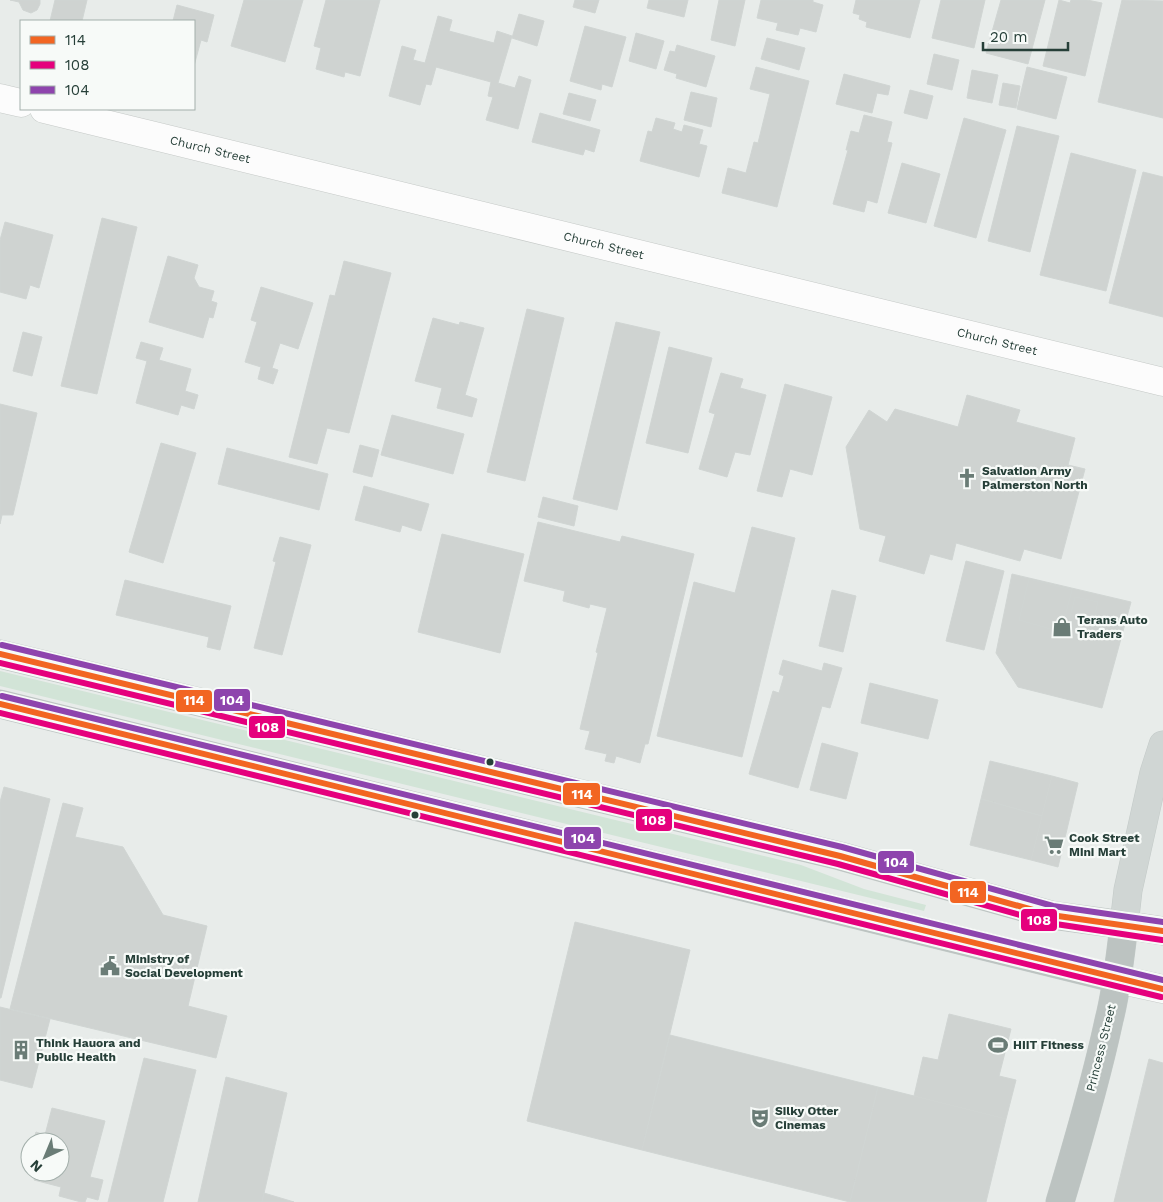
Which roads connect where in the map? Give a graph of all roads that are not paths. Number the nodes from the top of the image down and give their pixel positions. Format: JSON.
{"nodes":[{"id":1,"x":0,"y":98,"type":"edge"},
{"id":2,"x":20,"y":103,"type":"edge"},
{"id":3,"x":48,"y":110,"type":"edge"},
{"id":4,"x":1163,"y":382,"type":"edge"},
{"id":5,"x":0,"y":654,"type":"edge"},
{"id":6,"x":0,"y":704,"type":"edge"},
{"id":7,"x":1163,"y":745,"type":"edge"},
{"id":8,"x":1124,"y":925,"type":"junction"},
{"id":9,"x":1163,"y":932,"type":"edge"},
{"id":10,"x":1117,"y":978,"type":"junction"},
{"id":11,"x":1163,"y":989,"type":"edge"},
{"id":12,"x":1060,"y":1202,"type":"edge"}],
"edges":[{"from":1,"to":2,"type":"street"},
{"from":3,"to":4,"type":"street","name":"Church Street"},
{"from":5,"to":8,"type":"highway"},
{"from":6,"to":10,"type":"highway"},
{"from":7,"to":8,"type":"main road","name":"Princess Street"},
{"from":8,"to":9,"type":"street"},
{"from":8,"to":10,"type":"highway","name":"Princess Street"},
{"from":10,"to":11,"type":"street"},
{"from":10,"to":12,"type":"highway","name":"Princess Street"}]}
